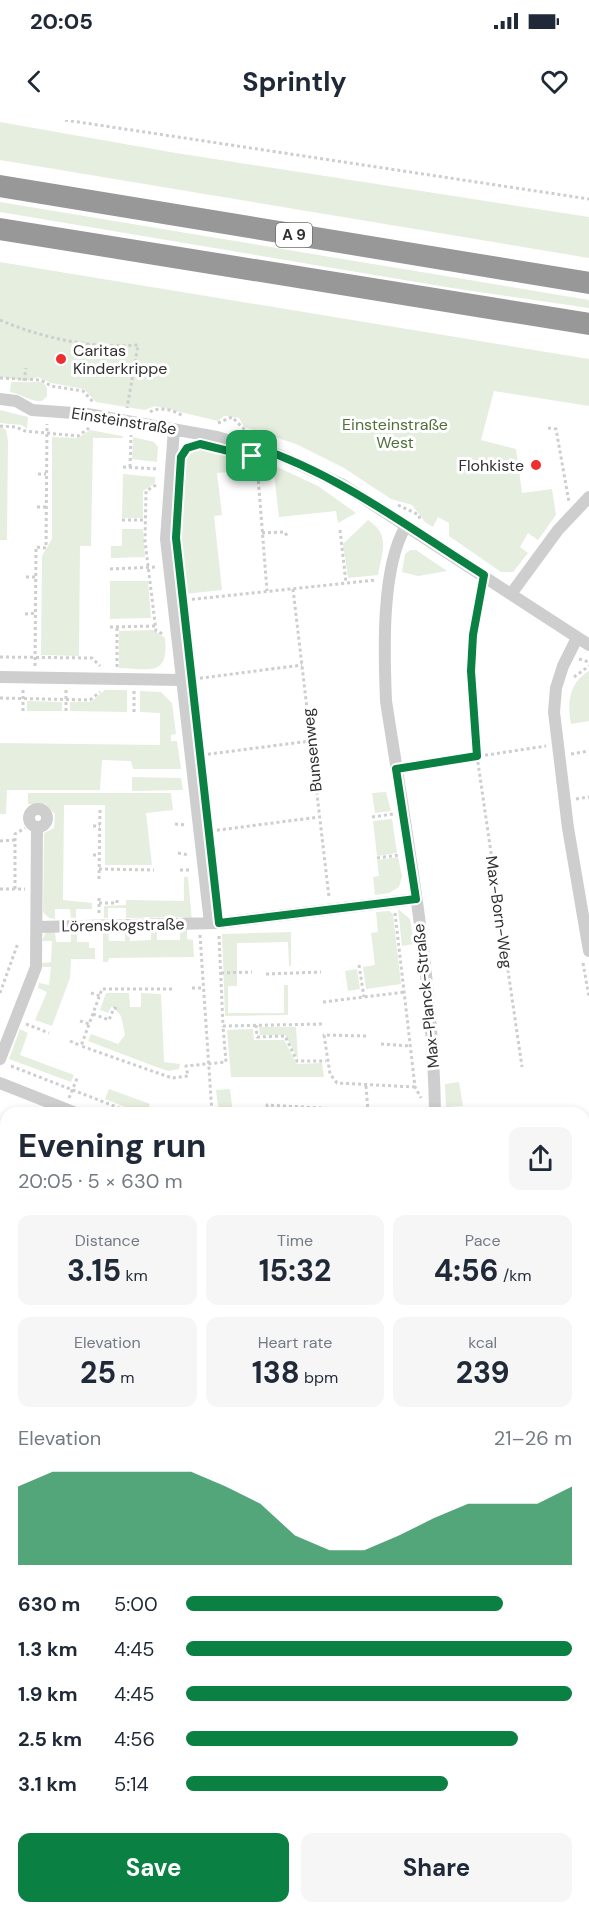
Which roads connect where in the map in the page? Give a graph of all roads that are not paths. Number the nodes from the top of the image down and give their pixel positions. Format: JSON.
{"nodes":[{"id":1,"x":0,"y":186,"type":"edge"},
{"id":2,"x":0,"y":229,"type":"edge"},
{"id":3,"x":589,"y":283,"type":"edge"},
{"id":4,"x":589,"y":324,"type":"edge"},
{"id":5,"x":0,"y":399,"type":"edge"},
{"id":6,"x":174,"y":429,"type":"junction"},
{"id":7,"x":589,"y":497,"type":"edge"},
{"id":8,"x":406,"y":526,"type":"junction"},
{"id":9,"x":511,"y":594,"type":"junction"},
{"id":10,"x":577,"y":639,"type":"junction"},
{"id":11,"x":589,"y":645,"type":"edge"},
{"id":12,"x":0,"y":677,"type":"edge"},
{"id":13,"x":187,"y":679,"type":"junction"},
{"id":14,"x":34,"y":826,"type":"road end"},
{"id":15,"x":416,"y":899,"type":"junction"},
{"id":16,"x":209,"y":923,"type":"junction"},
{"id":17,"x":37,"y":927,"type":"junction"},
{"id":18,"x":585,"y":952,"type":"edge"},
{"id":19,"x":5,"y":1062,"type":"edge"},
{"id":20,"x":0,"y":1083,"type":"edge"},
{"id":21,"x":60,"y":1107,"type":"edge"},
{"id":22,"x":435,"y":1107,"type":"edge"}],
"edges":[{"from":1,"to":3,"type":"highway","number":"A 9"},
{"from":2,"to":4,"type":"highway"},
{"from":5,"to":6,"type":"street","name":"Einsteinstraße"},
{"from":6,"to":8,"type":"street","name":"Einsteinstraße"},
{"from":6,"to":13,"type":"street"},
{"from":7,"to":9,"type":"street"},
{"from":8,"to":9,"type":"street","name":"Einsteinstraße"},
{"from":8,"to":15,"type":"street","name":"Max-Planck-Straße"},
{"from":9,"to":10,"type":"street","name":"Einsteinstraße"},
{"from":10,"to":11,"type":"street","name":"Einsteinstraße"},
{"from":10,"to":18,"type":"street"},
{"from":12,"to":13,"type":"street"},
{"from":13,"to":16,"type":"street"},
{"from":14,"to":17,"type":"street","name":"Lörenskogstraße"},
{"from":15,"to":16,"type":"street","name":"Lörenskogstraße"},
{"from":15,"to":22,"type":"street","name":"Max-Planck-Straße"},
{"from":16,"to":17,"type":"street","name":"Lörenskogstraße"},
{"from":17,"to":19,"type":"street","name":"Lörenskogstraße"},
{"from":20,"to":21,"type":"street"}]}
